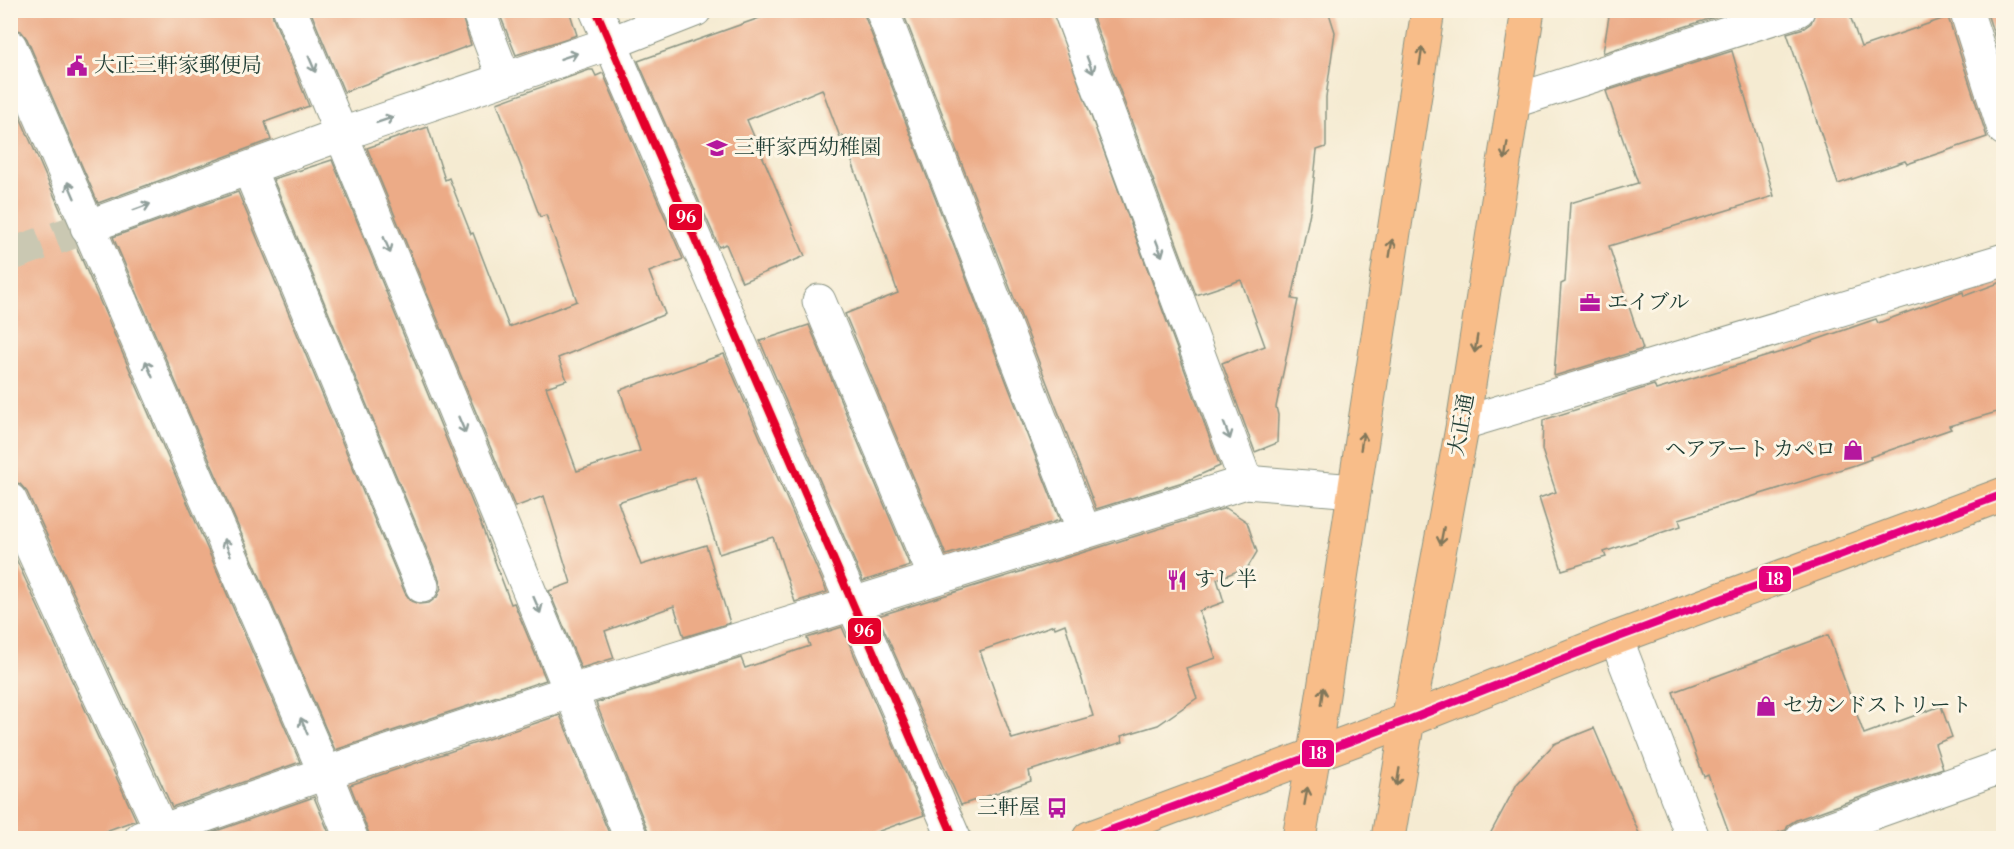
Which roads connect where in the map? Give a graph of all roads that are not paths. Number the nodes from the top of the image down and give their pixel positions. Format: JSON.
{"nodes":[{"id":1,"x":290,"y":10,"type":"edge"},
{"id":2,"x":478,"y":10,"type":"edge"},
{"id":3,"x":596,"y":10,"type":"edge"},
{"id":4,"x":695,"y":10,"type":"edge"},
{"id":5,"x":882,"y":10,"type":"edge"},
{"id":6,"x":1070,"y":10,"type":"edge"},
{"id":7,"x":1428,"y":10,"type":"edge"},
{"id":8,"x":1528,"y":10,"type":"edge"},
{"id":9,"x":1798,"y":10,"type":"edge"},
{"id":10,"x":1966,"y":10,"type":"edge"},
{"id":11,"x":610,"y":43,"type":"junction"},
{"id":12,"x":10,"y":46,"type":"edge"},
{"id":13,"x":504,"y":78,"type":"junction"},
{"id":14,"x":1514,"y":101,"type":"junction"},
{"id":15,"x":2004,"y":129,"type":"edge"},
{"id":16,"x":342,"y":134,"type":"junction"},
{"id":17,"x":249,"y":169,"type":"junction"},
{"id":18,"x":87,"y":227,"type":"junction"},
{"id":19,"x":2004,"y":260,"type":"edge"},
{"id":20,"x":819,"y":301,"type":"dead end"},
{"id":21,"x":1463,"y":423,"type":"junction"},
{"id":22,"x":1246,"y":482,"type":"junction"},
{"id":23,"x":1354,"y":491,"type":"junction"},
{"id":24,"x":2004,"y":494,"type":"edge"},
{"id":25,"x":10,"y":500,"type":"edge"},
{"id":26,"x":1084,"y":531,"type":"junction"},
{"id":27,"x":934,"y":577,"type":"junction"},
{"id":28,"x":422,"y":586,"type":"dead end"},
{"id":29,"x":851,"y":603,"type":"junction"},
{"id":30,"x":1616,"y":638,"type":"junction"},
{"id":31,"x":572,"y":691,"type":"junction"},
{"id":32,"x":1407,"y":720,"type":"junction"},
{"id":33,"x":1314,"y":754,"type":"junction"},
{"id":34,"x":2004,"y":766,"type":"edge"},
{"id":35,"x":325,"y":773,"type":"junction"},
{"id":36,"x":156,"y":836,"type":"edge"},
{"id":37,"x":351,"y":838,"type":"edge"},
{"id":38,"x":632,"y":838,"type":"edge"},
{"id":39,"x":954,"y":838,"type":"edge"},
{"id":40,"x":1089,"y":838,"type":"edge"},
{"id":41,"x":1299,"y":838,"type":"edge"},
{"id":42,"x":1388,"y":838,"type":"edge"},
{"id":43,"x":1693,"y":838,"type":"edge"},
{"id":44,"x":1802,"y":838,"type":"edge"}],
"edges":[{"from":1,"to":16,"type":"street","one_way":true},
{"from":2,"to":13,"type":"street"},
{"from":3,"to":11,"type":"street"},
{"from":4,"to":11,"type":"street"},
{"from":5,"to":26,"type":"street"},
{"from":6,"to":22,"type":"street","one_way":true},
{"from":23,"to":7,"type":"main road","one_way":true},
{"from":8,"to":14,"type":"main road","name":"大正通"},
{"from":9,"to":14,"type":"street"},
{"from":10,"to":15,"type":"street"},
{"from":13,"to":11,"type":"street","one_way":true},
{"from":11,"to":29,"type":"street"},
{"from":18,"to":12,"type":"street","one_way":true},
{"from":16,"to":13,"type":"street","one_way":true},
{"from":14,"to":21,"type":"main road","name":"大正通","one_way":true},
{"from":16,"to":17,"type":"street"},
{"from":16,"to":31,"type":"street","one_way":true},
{"from":18,"to":17,"type":"street","one_way":true},
{"from":17,"to":28,"type":"street"},
{"from":35,"to":18,"type":"street","one_way":true},
{"from":19,"to":21,"type":"street"},
{"from":20,"to":27,"type":"street"},
{"from":21,"to":32,"type":"main road","name":"大正通","one_way":true},
{"from":22,"to":23,"type":"street"},
{"from":22,"to":26,"type":"street"},
{"from":33,"to":23,"type":"main road","one_way":true},
{"from":24,"to":30,"type":"main road"},
{"from":25,"to":36,"type":"street"},
{"from":26,"to":27,"type":"street"},
{"from":27,"to":29,"type":"street"},
{"from":29,"to":31,"type":"street"},
{"from":29,"to":39,"type":"street"},
{"from":30,"to":32,"type":"main road"},
{"from":30,"to":43,"type":"street"},
{"from":31,"to":35,"type":"street"},
{"from":31,"to":38,"type":"street"},
{"from":32,"to":33,"type":"main road"},
{"from":32,"to":42,"type":"main road","name":"大正通","one_way":true},
{"from":33,"to":40,"type":"main road"},
{"from":41,"to":33,"type":"main road","one_way":true},
{"from":34,"to":44,"type":"street"},
{"from":35,"to":36,"type":"street"},
{"from":35,"to":37,"type":"street"}]}
